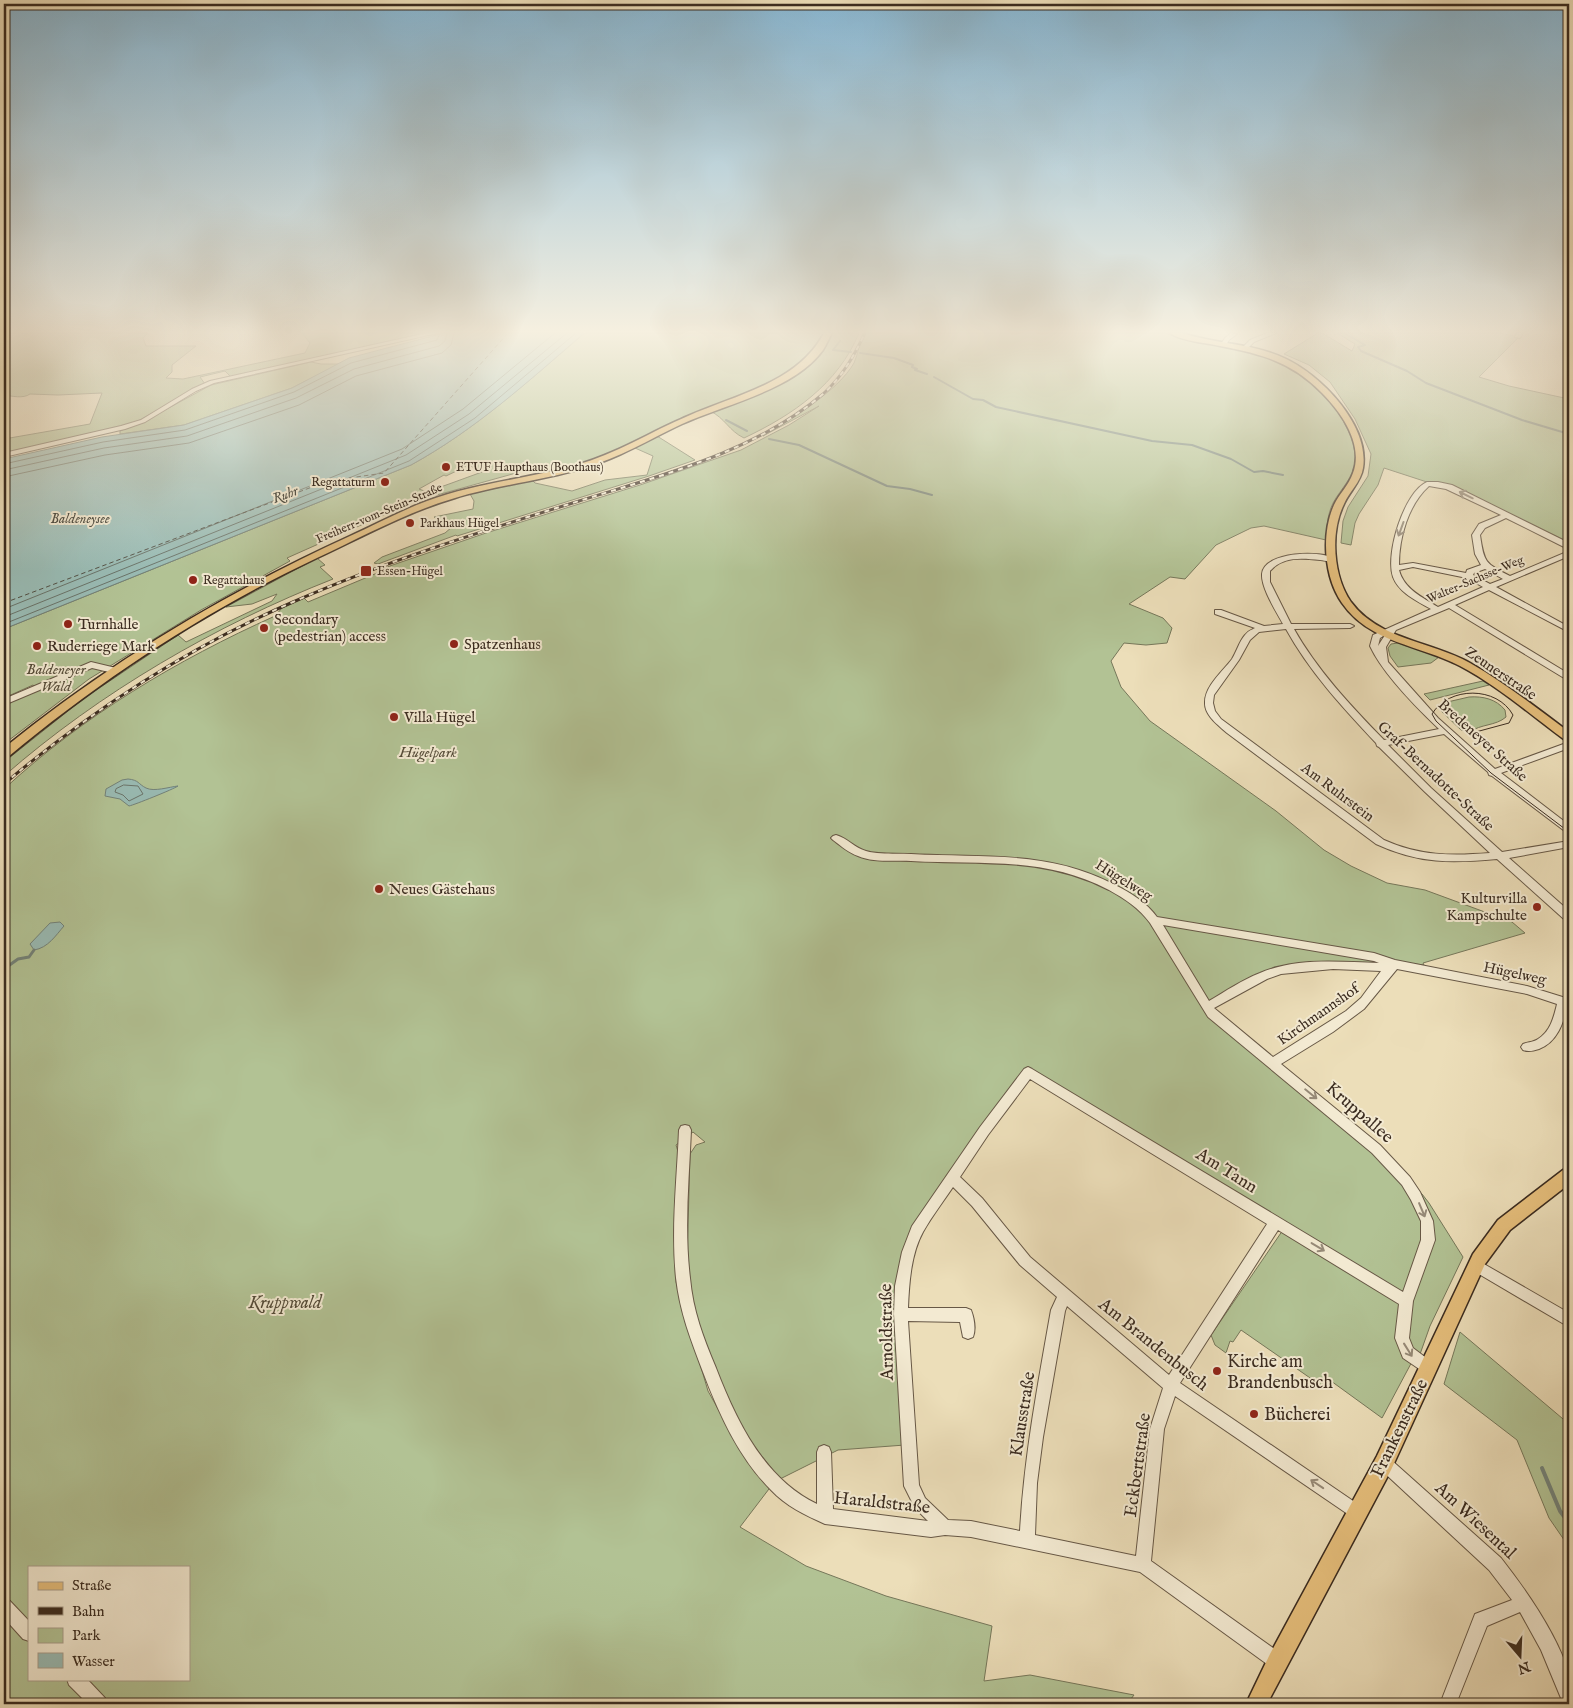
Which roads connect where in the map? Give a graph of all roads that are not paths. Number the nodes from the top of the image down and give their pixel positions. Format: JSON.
{"nodes":[{"id":1,"x":156,"y":413,"type":"edge"},
{"id":2,"x":701,"y":413,"type":"edge"},
{"id":3,"x":1342,"y":413,"type":"edge"},
{"id":4,"x":1346,"y":413,"type":"edge"},
{"id":5,"x":4,"y":455,"type":"edge"},
{"id":6,"x":1507,"y":515,"type":"junction"},
{"id":7,"x":1569,"y":546,"type":"edge"},
{"id":8,"x":1569,"y":553,"type":"edge"},
{"id":9,"x":1395,"y":555,"type":"junction"},
{"id":10,"x":1332,"y":559,"type":"junction"},
{"id":11,"x":1413,"y":566,"type":"junction"},
{"id":12,"x":1485,"y":566,"type":"junction"},
{"id":13,"x":1395,"y":568,"type":"junction"},
{"id":14,"x":1470,"y":576,"type":"junction"},
{"id":15,"x":1508,"y":578,"type":"junction"},
{"id":16,"x":1488,"y":587,"type":"junction"},
{"id":17,"x":1448,"y":604,"type":"junction"},
{"id":18,"x":1436,"y":609,"type":"junction"},
{"id":19,"x":1218,"y":612,"type":"dead end"},
{"id":20,"x":1350,"y":626,"type":"dead end"},
{"id":21,"x":1290,"y":627,"type":"junction"},
{"id":22,"x":1265,"y":629,"type":"junction"},
{"id":23,"x":1569,"y":630,"type":"edge"},
{"id":24,"x":1388,"y":633,"type":"junction"},
{"id":25,"x":108,"y":673,"type":"junction"},
{"id":26,"x":1569,"y":678,"type":"edge"},
{"id":27,"x":4,"y":702,"type":"edge"},
{"id":28,"x":1447,"y":730,"type":"junction"},
{"id":29,"x":1569,"y":731,"type":"edge"},
{"id":30,"x":1569,"y":738,"type":"edge"},
{"id":31,"x":1380,"y":744,"type":"junction"},
{"id":32,"x":1569,"y":745,"type":"edge"},
{"id":33,"x":4,"y":754,"type":"edge"},
{"id":34,"x":1492,"y":772,"type":"junction"},
{"id":35,"x":1569,"y":830,"type":"edge"},
{"id":36,"x":836,"y":838,"type":"dead end"},
{"id":37,"x":1569,"y":844,"type":"edge"},
{"id":38,"x":1500,"y":854,"type":"junction"},
{"id":39,"x":1569,"y":917,"type":"edge"},
{"id":40,"x":1154,"y":920,"type":"junction"},
{"id":41,"x":1395,"y":964,"type":"junction"},
{"id":42,"x":1566,"y":1001,"type":"edge"},
{"id":43,"x":1207,"y":1007,"type":"junction"},
{"id":44,"x":1527,"y":1047,"type":"dead end"},
{"id":45,"x":1273,"y":1063,"type":"junction"},
{"id":46,"x":1028,"y":1072,"type":"joint"},
{"id":47,"x":685,"y":1130,"type":"dead end"},
{"id":48,"x":1569,"y":1175,"type":"edge"},
{"id":49,"x":952,"y":1177,"type":"junction"},
{"id":50,"x":1276,"y":1222,"type":"junction"},
{"id":51,"x":1477,"y":1266,"type":"junction"},
{"id":52,"x":1065,"y":1296,"type":"junction"},
{"id":53,"x":1406,"y":1301,"type":"junction"},
{"id":54,"x":901,"y":1314,"type":"junction"},
{"id":55,"x":1569,"y":1320,"type":"edge"},
{"id":56,"x":968,"y":1332,"type":"dead end"},
{"id":57,"x":1428,"y":1368,"type":"junction"},
{"id":58,"x":1171,"y":1385,"type":"junction"},
{"id":59,"x":824,"y":1452,"type":"dead end"},
{"id":60,"x":1384,"y":1463,"type":"junction"},
{"id":61,"x":1357,"y":1512,"type":"junction"},
{"id":62,"x":825,"y":1516,"type":"junction"},
{"id":63,"x":945,"y":1527,"type":"junction"},
{"id":64,"x":1027,"y":1541,"type":"junction"},
{"id":65,"x":1143,"y":1564,"type":"junction"},
{"id":66,"x":1524,"y":1603,"type":"junction"},
{"id":67,"x":4,"y":1607,"type":"edge"},
{"id":68,"x":28,"y":1632,"type":"edge"},
{"id":69,"x":1277,"y":1661,"type":"junction"},
{"id":70,"x":76,"y":1680,"type":"edge"},
{"id":71,"x":1569,"y":1697,"type":"edge"},
{"id":72,"x":99,"y":1704,"type":"edge"},
{"id":73,"x":1256,"y":1704,"type":"edge"},
{"id":74,"x":1448,"y":1704,"type":"edge"}],
"edges":[{"from":1,"to":5,"type":"street"},
{"from":2,"to":25,"type":"main road","name":"Freiherr-vom-Stein-Straße"},
{"from":3,"to":10,"type":"main road"},
{"from":4,"to":24,"type":"main road"},
{"from":6,"to":7,"type":"street"},
{"from":6,"to":9,"type":"street","one_way":true},
{"from":6,"to":12,"type":"street"},
{"from":8,"to":15,"type":"street","name":"Walter-Sachsse-Weg"},
{"from":9,"to":11,"type":"street"},
{"from":9,"to":13,"type":"street"},
{"from":10,"to":21,"type":"street","name":"Graf-Bernadotte-Straße"},
{"from":10,"to":24,"type":"main road"},
{"from":11,"to":13,"type":"street"},
{"from":11,"to":14,"type":"street"},
{"from":12,"to":14,"type":"street"},
{"from":12,"to":15,"type":"street"},
{"from":13,"to":18,"type":"street"},
{"from":14,"to":16,"type":"street"},
{"from":15,"to":16,"type":"street","name":"Walter-Sachsse-Weg"},
{"from":16,"to":17,"type":"street","name":"Walter-Sachsse-Weg"},
{"from":16,"to":23,"type":"street"},
{"from":17,"to":18,"type":"street","name":"Walter-Sachsse-Weg"},
{"from":17,"to":26,"type":"street"},
{"from":18,"to":24,"type":"street","name":"Walter-Sachsse-Weg"},
{"from":19,"to":22,"type":"street","name":"Am Ruhrstein"},
{"from":20,"to":21,"type":"street","name":"Am Ruhrstein"},
{"from":21,"to":22,"type":"street","name":"Am Ruhrstein"},
{"from":21,"to":31,"type":"street","name":"Graf-Bernadotte-Straße"},
{"from":22,"to":38,"type":"street","name":"Am Ruhrstein"},
{"from":24,"to":28,"type":"street","name":"Bredeneyer Straße"},
{"from":24,"to":29,"type":"main road","name":"Zeunerstraße"},
{"from":24,"to":30,"type":"main road","name":"Zeunerstraße"},
{"from":25,"to":27,"type":"street"},
{"from":25,"to":33,"type":"main road","name":"Freiherr-vom-Stein-Straße"},
{"from":28,"to":31,"type":"street"},
{"from":28,"to":34,"type":"street","name":"Bredeneyer Straße"},
{"from":31,"to":38,"type":"street","name":"Graf-Bernadotte-Straße"},
{"from":32,"to":34,"type":"street"},
{"from":34,"to":35,"type":"street","name":"Bredeneyer Straße"},
{"from":36,"to":40,"type":"street","name":"Hügelweg"},
{"from":37,"to":38,"type":"street","name":"Am Ruhrstein"},
{"from":38,"to":39,"type":"street","name":"Graf-Bernadotte-Straße"},
{"from":40,"to":41,"type":"street","name":"Hügelweg"},
{"from":40,"to":43,"type":"street","name":"Kruppallee"},
{"from":41,"to":42,"type":"street","name":"Hügelweg"},
{"from":41,"to":43,"type":"street","name":"Hügelweg"},
{"from":41,"to":45,"type":"street","name":"Kirchmannshof"},
{"from":42,"to":44,"type":"street"},
{"from":43,"to":45,"type":"street","name":"Kruppallee"},
{"from":45,"to":53,"type":"street","name":"Kruppallee","one_way":true},
{"from":46,"to":49,"type":"street","name":"Arnoldstraße"},
{"from":46,"to":50,"type":"street","name":"Am Tann"},
{"from":47,"to":62,"type":"street","name":"Haraldstraße"},
{"from":48,"to":51,"type":"main road","name":"Frankenstraße"},
{"from":49,"to":52,"type":"street","name":"Am Brandenbusch"},
{"from":49,"to":54,"type":"street","name":"Arnoldstraße"},
{"from":50,"to":53,"type":"street","name":"Am Tann","one_way":true},
{"from":50,"to":58,"type":"street","name":"Eckbertstraße"},
{"from":51,"to":55,"type":"street"},
{"from":51,"to":57,"type":"main road","name":"Frankenstraße"},
{"from":52,"to":58,"type":"street","name":"Am Brandenbusch"},
{"from":52,"to":64,"type":"street","name":"Klausstraße"},
{"from":53,"to":57,"type":"street","name":"Kruppallee","one_way":true},
{"from":54,"to":56,"type":"street"},
{"from":54,"to":63,"type":"street","name":"Arnoldstraße"},
{"from":57,"to":60,"type":"main road","name":"Frankenstraße"},
{"from":61,"to":58,"type":"street","name":"Am Brandenbusch","one_way":true},
{"from":58,"to":65,"type":"street","name":"Eckbertstraße"},
{"from":59,"to":62,"type":"street"},
{"from":60,"to":61,"type":"main road","name":"Frankenstraße"},
{"from":60,"to":66,"type":"street","name":"Am Wiesental"},
{"from":61,"to":69,"type":"main road","name":"Frankenstraße"},
{"from":62,"to":63,"type":"street","name":"Haraldstraße"},
{"from":63,"to":64,"type":"street","name":"Haraldstraße"},
{"from":64,"to":65,"type":"street","name":"Haraldstraße"},
{"from":65,"to":69,"type":"street","name":"Haraldstraße"},
{"from":66,"to":71,"type":"street","name":"Am Wiesental"},
{"from":66,"to":74,"type":"street"},
{"from":67,"to":68,"type":"street"},
{"from":69,"to":73,"type":"main road","name":"Frankenstraße"},
{"from":70,"to":72,"type":"street"}]}
